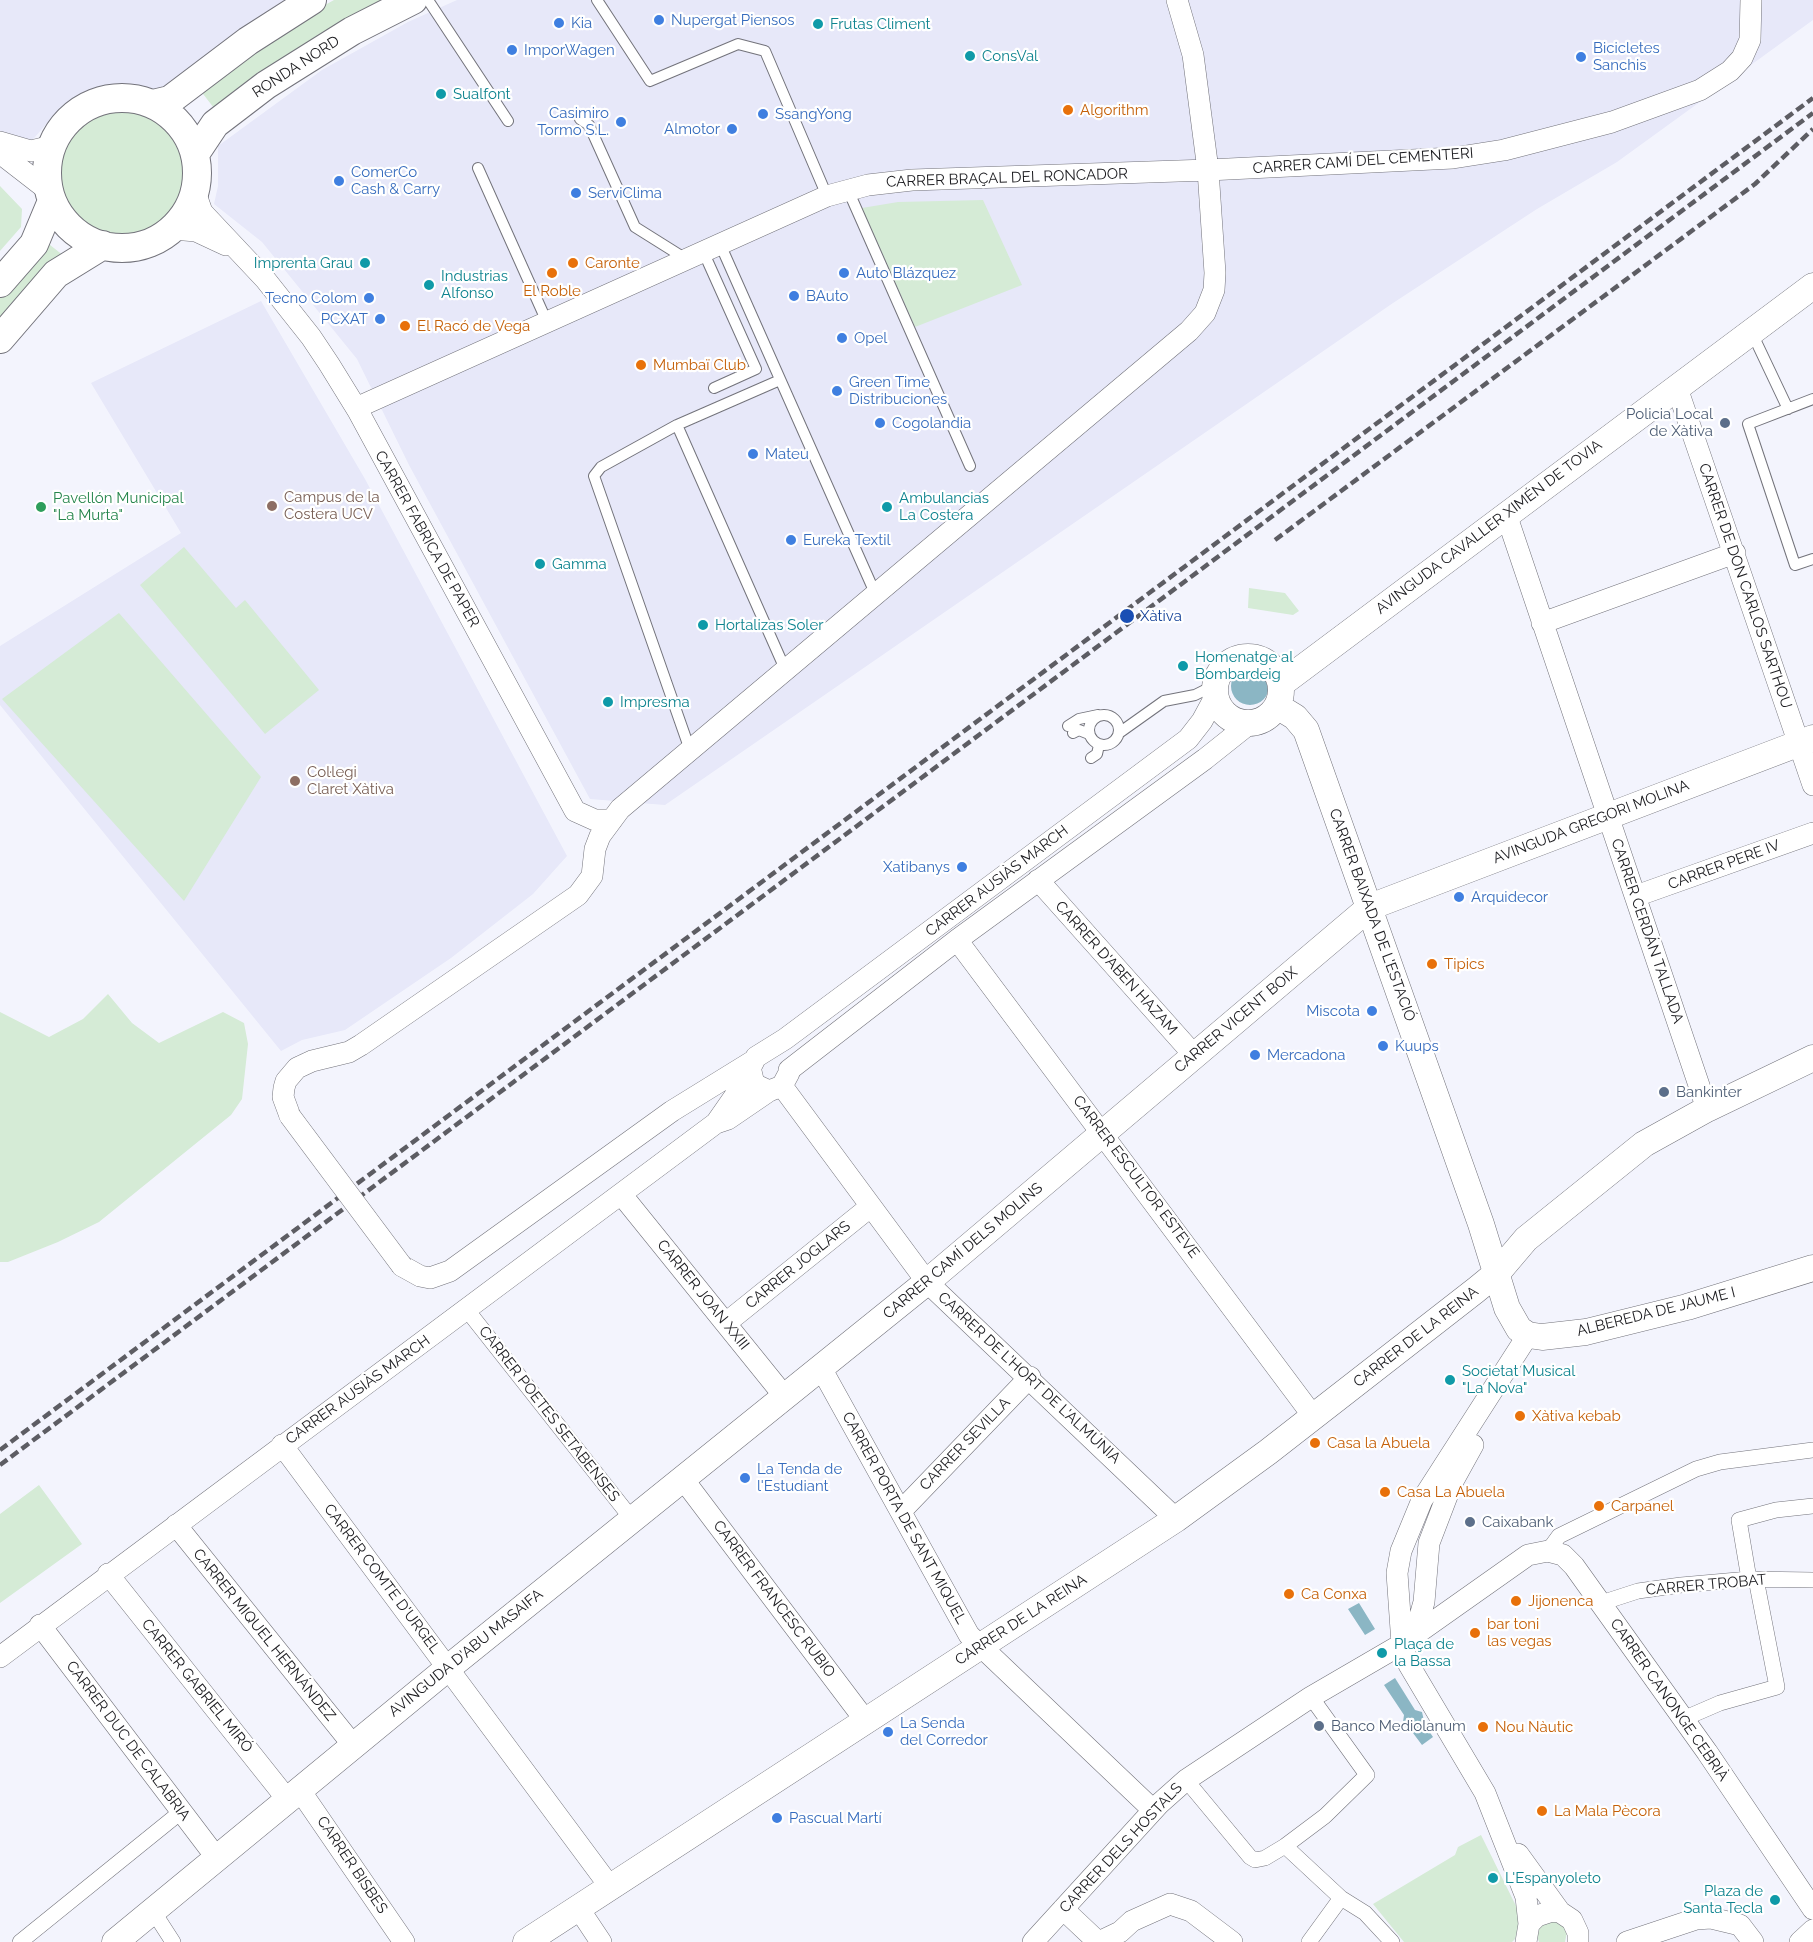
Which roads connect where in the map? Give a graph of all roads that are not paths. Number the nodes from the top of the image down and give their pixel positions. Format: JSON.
{"nodes":[{"id":1,"x":312,"y":0,"type":"edge"},
{"id":2,"x":414,"y":0,"type":"edge"},
{"id":3,"x":428,"y":0,"type":"edge"},
{"id":4,"x":597,"y":0,"type":"edge"},
{"id":5,"x":1177,"y":0,"type":"edge"},
{"id":6,"x":1751,"y":0,"type":"edge"},
{"id":7,"x":153,"y":104,"type":"junction"},
{"id":8,"x":580,"y":119,"type":"dead end"},
{"id":9,"x":508,"y":121,"type":"dead end"},
{"id":10,"x":0,"y":142,"type":"edge"},
{"id":11,"x":52,"y":146,"type":"junction"},
{"id":12,"x":0,"y":153,"type":"edge"},
{"id":13,"x":195,"y":154,"type":"junction"},
{"id":14,"x":478,"y":168,"type":"dead end"},
{"id":15,"x":1208,"y":170,"type":"junction"},
{"id":16,"x":848,"y":190,"type":"junction"},
{"id":17,"x":195,"y":192,"type":"junction"},
{"id":18,"x":51,"y":196,"type":"junction"},
{"id":19,"x":827,"y":196,"type":"junction"},
{"id":20,"x":173,"y":228,"type":"junction"},
{"id":21,"x":103,"y":245,"type":"junction"},
{"id":22,"x":237,"y":250,"type":"junction"},
{"id":23,"x":703,"y":251,"type":"junction"},
{"id":24,"x":0,"y":283,"type":"edge"},
{"id":25,"x":1813,"y":286,"type":"edge"},
{"id":26,"x":547,"y":322,"type":"junction"},
{"id":27,"x":1752,"y":332,"type":"junction"},
{"id":28,"x":0,"y":339,"type":"edge"},
{"id":29,"x":780,"y":380,"type":"junction"},
{"id":30,"x":714,"y":388,"type":"dead end"},
{"id":31,"x":1677,"y":388,"type":"junction"},
{"id":32,"x":1813,"y":399,"type":"edge"},
{"id":33,"x":356,"y":408,"type":"junction"},
{"id":34,"x":1788,"y":409,"type":"junction"},
{"id":35,"x":677,"y":425,"type":"junction"},
{"id":36,"x":970,"y":466,"type":"dead end"},
{"id":37,"x":1506,"y":514,"type":"junction"},
{"id":38,"x":1735,"y":553,"type":"junction"},
{"id":39,"x":1813,"y":559,"type":"edge"},
{"id":40,"x":875,"y":593,"type":"junction"},
{"id":41,"x":1542,"y":623,"type":"junction"},
{"id":42,"x":785,"y":669,"type":"junction"},
{"id":43,"x":1215,"y":691,"type":"junction"},
{"id":44,"x":1279,"y":695,"type":"junction"},
{"id":45,"x":1101,"y":715,"type":"junction"},
{"id":46,"x":1114,"y":719,"type":"junction"},
{"id":47,"x":1133,"y":722,"type":"junction"},
{"id":48,"x":1249,"y":724,"type":"junction"},
{"id":49,"x":1119,"y":733,"type":"junction"},
{"id":50,"x":1089,"y":734,"type":"junction"},
{"id":51,"x":1806,"y":741,"type":"edge"},
{"id":52,"x":1099,"y":745,"type":"junction"},
{"id":53,"x":690,"y":750,"type":"junction"},
{"id":54,"x":1091,"y":758,"type":"dead end"},
{"id":55,"x":1813,"y":785,"type":"edge"},
{"id":56,"x":1607,"y":816,"type":"junction"},
{"id":57,"x":612,"y":820,"type":"junction"},
{"id":58,"x":1813,"y":833,"type":"edge"},
{"id":59,"x":1038,"y":880,"type":"junction"},
{"id":60,"x":1636,"y":896,"type":"junction"},
{"id":61,"x":1370,"y":907,"type":"junction"},
{"id":62,"x":957,"y":940,"type":"junction"},
{"id":63,"x":1194,"y":1056,"type":"junction"},
{"id":64,"x":1813,"y":1058,"type":"edge"},
{"id":65,"x":756,"y":1060,"type":"junction"},
{"id":66,"x":780,"y":1082,"type":"junction"},
{"id":67,"x":1707,"y":1109,"type":"junction"},
{"id":68,"x":716,"y":1123,"type":"junction"},
{"id":69,"x":1103,"y":1132,"type":"junction"},
{"id":70,"x":621,"y":1194,"type":"junction"},
{"id":71,"x":870,"y":1207,"type":"junction"},
{"id":72,"x":1481,"y":1224,"type":"junction"},
{"id":73,"x":1527,"y":1238,"type":"junction"},
{"id":74,"x":1813,"y":1268,"type":"edge"},
{"id":75,"x":1498,"y":1272,"type":"junction"},
{"id":76,"x":927,"y":1282,"type":"junction"},
{"id":77,"x":467,"y":1310,"type":"junction"},
{"id":78,"x":726,"y":1323,"type":"junction"},
{"id":79,"x":1528,"y":1335,"type":"junction"},
{"id":80,"x":821,"y":1368,"type":"junction"},
{"id":81,"x":1030,"y":1377,"type":"junction"},
{"id":82,"x":785,"y":1397,"type":"junction"},
{"id":83,"x":1484,"y":1405,"type":"junction"},
{"id":84,"x":1313,"y":1416,"type":"junction"},
{"id":85,"x":282,"y":1445,"type":"junction"},
{"id":86,"x":1813,"y":1450,"type":"edge"},
{"id":87,"x":683,"y":1479,"type":"junction"},
{"id":88,"x":1813,"y":1506,"type":"edge"},
{"id":89,"x":901,"y":1511,"type":"junction"},
{"id":90,"x":1176,"y":1518,"type":"junction"},
{"id":91,"x":632,"y":1519,"type":"junction"},
{"id":92,"x":176,"y":1524,"type":"junction"},
{"id":93,"x":1548,"y":1551,"type":"junction"},
{"id":94,"x":108,"y":1574,"type":"junction"},
{"id":95,"x":1753,"y":1579,"type":"junction"},
{"id":96,"x":1813,"y":1580,"type":"edge"},
{"id":97,"x":1601,"y":1603,"type":"junction"},
{"id":98,"x":40,"y":1625,"type":"junction"},
{"id":99,"x":1409,"y":1639,"type":"junction"},
{"id":100,"x":982,"y":1646,"type":"junction"},
{"id":101,"x":0,"y":1657,"type":"edge"},
{"id":102,"x":448,"y":1668,"type":"junction"},
{"id":103,"x":1311,"y":1697,"type":"junction"},
{"id":104,"x":1683,"y":1719,"type":"junction"},
{"id":105,"x":865,"y":1720,"type":"junction"},
{"id":106,"x":352,"y":1745,"type":"junction"},
{"id":107,"x":1186,"y":1780,"type":"junction"},
{"id":108,"x":293,"y":1794,"type":"junction"},
{"id":109,"x":182,"y":1810,"type":"junction"},
{"id":110,"x":1153,"y":1810,"type":"junction"},
{"id":111,"x":1498,"y":1826,"type":"junction"},
{"id":112,"x":1285,"y":1846,"type":"junction"},
{"id":113,"x":216,"y":1857,"type":"junction"},
{"id":114,"x":611,"y":1888,"type":"junction"},
{"id":115,"x":1341,"y":1898,"type":"junction"},
{"id":116,"x":1813,"y":1909,"type":"edge"},
{"id":117,"x":579,"y":1910,"type":"junction"},
{"id":118,"x":1063,"y":1910,"type":"junction"},
{"id":119,"x":153,"y":1911,"type":"junction"},
{"id":120,"x":1560,"y":1912,"type":"junction"},
{"id":121,"x":1813,"y":1930,"type":"edge"},
{"id":122,"x":1528,"y":1933,"type":"edge"},
{"id":123,"x":20,"y":1942,"type":"edge"},
{"id":124,"x":115,"y":1942,"type":"edge"},
{"id":125,"x":173,"y":1942,"type":"edge"},
{"id":126,"x":404,"y":1942,"type":"edge"},
{"id":127,"x":526,"y":1942,"type":"edge"},
{"id":128,"x":601,"y":1942,"type":"edge"},
{"id":129,"x":1033,"y":1942,"type":"edge"},
{"id":130,"x":1099,"y":1942,"type":"edge"},
{"id":131,"x":1232,"y":1942,"type":"edge"},
{"id":132,"x":1309,"y":1942,"type":"edge"},
{"id":133,"x":1392,"y":1942,"type":"edge"},
{"id":134,"x":1579,"y":1942,"type":"edge"},
{"id":135,"x":1631,"y":1942,"type":"edge"},
{"id":136,"x":1753,"y":1942,"type":"edge"},
{"id":137,"x":1800,"y":1942,"type":"edge"}],
"edges":[{"from":1,"to":7,"type":"main road"},
{"from":2,"to":13,"type":"main road","name":"RONDA NORD"},
{"from":3,"to":9,"type":"lane"},
{"from":4,"to":19,"type":"lane"},
{"from":5,"to":15,"type":"street"},
{"from":6,"to":15,"type":"street","name":"CARRER CAMÍ DEL CEMENTERI"},
{"from":7,"to":11,"type":"main road"},
{"from":7,"to":13,"type":"main road"},
{"from":8,"to":23,"type":"lane"},
{"from":10,"to":11,"type":"street"},
{"from":11,"to":18,"type":"main road"},
{"from":12,"to":18,"type":"street"},
{"from":13,"to":17,"type":"main road"},
{"from":14,"to":26,"type":"lane"},
{"from":15,"to":16,"type":"street","name":"CARRER BRAÇAL DEL RONCADOR"},
{"from":15,"to":40,"type":"street"},
{"from":16,"to":19,"type":"street","name":"CARRER BRAÇAL DEL RONCADOR"},
{"from":16,"to":36,"type":"lane"},
{"from":17,"to":20,"type":"main road"},
{"from":17,"to":22,"type":"street","name":"CARRER FABRICA DE PAPER"},
{"from":18,"to":21,"type":"main road"},
{"from":18,"to":24,"type":"main road"},
{"from":19,"to":23,"type":"street","name":"CARRER BRAÇAL DEL RONCADOR"},
{"from":20,"to":21,"type":"main road"},
{"from":20,"to":22,"type":"street","name":"CARRER FABRICA DE PAPER"},
{"from":21,"to":28,"type":"main road"},
{"from":22,"to":33,"type":"street","name":"CARRER FABRICA DE PAPER"},
{"from":23,"to":26,"type":"street","name":"CARRER BRAÇAL DEL RONCADOR"},
{"from":23,"to":29,"type":"lane"},
{"from":23,"to":30,"type":"lane"},
{"from":25,"to":27,"type":"street","name":"AVINGUDA CAVALLER XIMÉN DE TOVIA"},
{"from":26,"to":33,"type":"street","name":"CARRER BRAÇAL DEL RONCADOR"},
{"from":27,"to":31,"type":"street","name":"AVINGUDA CAVALLER XIMÉN DE TOVIA"},
{"from":27,"to":34,"type":"lane"},
{"from":29,"to":35,"type":"lane"},
{"from":29,"to":40,"type":"lane"},
{"from":31,"to":37,"type":"street","name":"AVINGUDA CAVALLER XIMÉN DE TOVIA"},
{"from":31,"to":38,"type":"street","name":"CARRER DE DON CARLOS SARTHOU"},
{"from":32,"to":34,"type":"lane"},
{"from":33,"to":57,"type":"street","name":"CARRER FABRICA DE PAPER"},
{"from":34,"to":39,"type":"lane"},
{"from":35,"to":42,"type":"lane"},
{"from":35,"to":53,"type":"lane"},
{"from":37,"to":41,"type":"street","name":"CARRER CERDÁN TALLADA"},
{"from":37,"to":44,"type":"street","name":"AVINGUDA CAVALLER XIMÉN DE TOVIA"},
{"from":38,"to":41,"type":"street"},
{"from":38,"to":51,"type":"street","name":"CARRER DE DON CARLOS SARTHOU"},
{"from":40,"to":42,"type":"street"},
{"from":41,"to":56,"type":"street","name":"CARRER CERDÁN TALLADA"},
{"from":42,"to":53,"type":"street"},
{"from":43,"to":44,"type":"street"},
{"from":43,"to":47,"type":"lane"},
{"from":43,"to":48,"type":"street"},
{"from":43,"to":65,"type":"street","name":"CARRER AUSIÀS MARCH"},
{"from":44,"to":48,"type":"street"},
{"from":44,"to":61,"type":"street","name":"CARRER BAIXADA DE L'ESTACIÓ"},
{"from":45,"to":46,"type":"lane"},
{"from":45,"to":50,"type":"lane"},
{"from":45,"to":50,"type":"lane"},
{"from":46,"to":47,"type":"lane"},
{"from":46,"to":49,"type":"lane"},
{"from":47,"to":49,"type":"lane"},
{"from":48,"to":59,"type":"street","name":"CARRER AUSIÀS MARCH"},
{"from":49,"to":52,"type":"lane"},
{"from":50,"to":52,"type":"lane"},
{"from":51,"to":55,"type":"street","name":"CARRER DE DON CARLOS SARTHOU"},
{"from":51,"to":56,"type":"street","name":"AVINGUDA GREGORI MOLINA"},
{"from":52,"to":54,"type":"lane"},
{"from":53,"to":57,"type":"street"},
{"from":56,"to":60,"type":"street","name":"CARRER CERDÁN TALLADA"},
{"from":56,"to":61,"type":"street","name":"AVINGUDA GREGORI MOLINA"},
{"from":57,"to":65,"type":"street","name":"CARRER AUSIÀS MARCH","bridge":true},
{"from":58,"to":60,"type":"street","name":"CARRER PERE IV"},
{"from":59,"to":62,"type":"street","name":"CARRER AUSIÀS MARCH"},
{"from":59,"to":63,"type":"street","name":"CARRER D'ABEN HAZAM"},
{"from":60,"to":67,"type":"street","name":"CARRER CERDÁN TALLADA"},
{"from":61,"to":63,"type":"street","name":"CARRER VICENT BOIX"},
{"from":61,"to":72,"type":"street","name":"CARRER BAIXADA DE L'ESTACIÓ"},
{"from":62,"to":66,"type":"street","name":"CARRER AUSIÀS MARCH"},
{"from":62,"to":69,"type":"street","name":"CARRER ESCULTOR ESTEVE"},
{"from":63,"to":69,"type":"street","name":"CARRER VICENT BOIX"},
{"from":64,"to":67,"type":"street","name":"CARRER DE LA REINA"},
{"from":65,"to":66,"type":"street"},
{"from":65,"to":66,"type":"street"},
{"from":65,"to":68,"type":"street","name":"CARRER AUSIÀS MARCH"},
{"from":66,"to":68,"type":"street","name":"CARRER AUSIÀS MARCH"},
{"from":66,"to":71,"type":"street","name":"CARRER DE L'HORT DE L'ALMÚNIA"},
{"from":67,"to":73,"type":"street","name":"CARRER DE LA REINA"},
{"from":68,"to":70,"type":"street","name":"CARRER AUSIÀS MARCH"},
{"from":69,"to":76,"type":"street","name":"CARRER CAMÍ DELS MOLINS"},
{"from":69,"to":84,"type":"street","name":"CARRER ESCULTOR ESTEVE"},
{"from":70,"to":77,"type":"street","name":"CARRER AUSIÀS MARCH"},
{"from":70,"to":78,"type":"street","name":"CARRER JOAN XXIII"},
{"from":71,"to":76,"type":"street","name":"CARRER DE L'HORT DE L'ALMÚNIA"},
{"from":71,"to":78,"type":"street","name":"CARRER JOGLARS"},
{"from":72,"to":73,"type":"street"},
{"from":72,"to":75,"type":"street","name":"CARRER BAIXADA DE L'ESTACIÓ"},
{"from":73,"to":75,"type":"street","name":"CARRER DE LA REINA"},
{"from":74,"to":79,"type":"street","name":"ALBEREDA DE JAUME I"},
{"from":75,"to":79,"type":"street","name":"CARRER BAIXADA DE L'ESTACIÓ"},
{"from":75,"to":84,"type":"street","name":"CARRER DE LA REINA"},
{"from":76,"to":80,"type":"street","name":"CARRER CAMÍ DELS MOLINS"},
{"from":76,"to":81,"type":"street","name":"CARRER DE L'HORT DE L'ALMÚNIA"},
{"from":77,"to":85,"type":"street","name":"CARRER AUSIÀS MARCH"},
{"from":77,"to":91,"type":"street","name":"CARRER POETES SETABENSES"},
{"from":78,"to":82,"type":"street","name":"CARRER JOAN XXIII"},
{"from":79,"to":83,"type":"street"},
{"from":80,"to":82,"type":"street","name":"AVINGUDA D'ABU MASAIFA"},
{"from":80,"to":89,"type":"street","name":"CARRER PORTA DE SANT MIQUEL"},
{"from":81,"to":89,"type":"street","name":"CARRER SEVILLA"},
{"from":81,"to":90,"type":"street","name":"CARRER DE L'HORT DE L'ALMÚNIA"},
{"from":82,"to":87,"type":"street","name":"AVINGUDA D'ABU MASAIFA"},
{"from":83,"to":99,"type":"street"},
{"from":83,"to":99,"type":"street"},
{"from":84,"to":90,"type":"street","name":"CARRER DE LA REINA"},
{"from":85,"to":92,"type":"street","name":"CARRER AUSIÀS MARCH"},
{"from":85,"to":102,"type":"street","name":"CARRER COMTE D'URGEL"},
{"from":86,"to":93,"type":"street"},
{"from":87,"to":91,"type":"street","name":"AVINGUDA D'ABU MASAIFA"},
{"from":87,"to":105,"type":"street","name":"CARRER FRANCESC RUBIO"},
{"from":88,"to":95,"type":"street"},
{"from":89,"to":100,"type":"street","name":"CARRER PORTA DE SANT MIQUEL"},
{"from":90,"to":100,"type":"street","name":"CARRER DE LA REINA"},
{"from":91,"to":102,"type":"street","name":"AVINGUDA D'ABU MASAIFA"},
{"from":92,"to":94,"type":"street","name":"CARRER AUSIÀS MARCH"},
{"from":92,"to":106,"type":"street","name":"CARRER MIQUEL HERNÁNDEZ"},
{"from":93,"to":97,"type":"street","name":"CARRER CANONGE CEBRIÀ"},
{"from":93,"to":99,"type":"street"},
{"from":94,"to":98,"type":"street","name":"CARRER AUSIÀS MARCH"},
{"from":94,"to":108,"type":"street","name":"CARRER GABRIEL MIRÓ"},
{"from":95,"to":96,"type":"street","name":"CARRER TROBAT"},
{"from":95,"to":97,"type":"street","name":"CARRER TROBAT"},
{"from":95,"to":104,"type":"street"},
{"from":97,"to":104,"type":"street","name":"CARRER CANONGE CEBRIÀ"},
{"from":98,"to":101,"type":"street","name":"CARRER AUSIÀS MARCH"},
{"from":98,"to":109,"type":"street","name":"CARRER DUC DE CALABRIA"},
{"from":99,"to":103,"type":"street","name":"CARRER DELS HOSTALS"},
{"from":99,"to":111,"type":"street"},
{"from":100,"to":105,"type":"street","name":"CARRER DE LA REINA"},
{"from":100,"to":110,"type":"street","name":"CARRER PORTA DE SANT MIQUEL"},
{"from":102,"to":106,"type":"street","name":"AVINGUDA D'ABU MASAIFA"},
{"from":102,"to":114,"type":"street","name":"CARRER COMTE D'URGEL"},
{"from":103,"to":107,"type":"street","name":"CARRER DELS HOSTALS"},
{"from":103,"to":112,"type":"street"},
{"from":104,"to":116,"type":"street","name":"CARRER CANONGE CEBRIÀ"},
{"from":105,"to":114,"type":"street","name":"CARRER DE LA REINA"},
{"from":106,"to":108,"type":"street","name":"AVINGUDA D'ABU MASAIFA"},
{"from":107,"to":110,"type":"street","name":"CARRER DELS HOSTALS"},
{"from":107,"to":112,"type":"street"},
{"from":108,"to":113,"type":"street","name":"AVINGUDA D'ABU MASAIFA"},
{"from":108,"to":126,"type":"street","name":"CARRER BISBES"},
{"from":109,"to":113,"type":"street","name":"CARRER DUC DE CALABRIA"},
{"from":109,"to":123,"type":"street"},
{"from":110,"to":118,"type":"street","name":"CARRER DELS HOSTALS"},
{"from":111,"to":120,"type":"street"},
{"from":111,"to":122,"type":"street"},
{"from":112,"to":115,"type":"street"},
{"from":113,"to":119,"type":"street","name":"AVINGUDA D'ABU MASAIFA"},
{"from":114,"to":117,"type":"street","name":"CARRER DE LA REINA"},
{"from":115,"to":132,"type":"street"},
{"from":115,"to":133,"type":"street"},
{"from":117,"to":127,"type":"street","name":"CARRER DE LA REINA"},
{"from":117,"to":128,"type":"street"},
{"from":118,"to":129,"type":"street","name":"CARRER DELS HOSTALS"},
{"from":118,"to":130,"type":"street"},
{"from":119,"to":124,"type":"street","name":"AVINGUDA D'ABU MASAIFA"},
{"from":119,"to":125,"type":"street"},
{"from":120,"to":122,"type":"street"},
{"from":120,"to":134,"type":"street"},
{"from":121,"to":137,"type":"street"},
{"from":130,"to":131,"type":"street"},
{"from":135,"to":136,"type":"street"}]}
